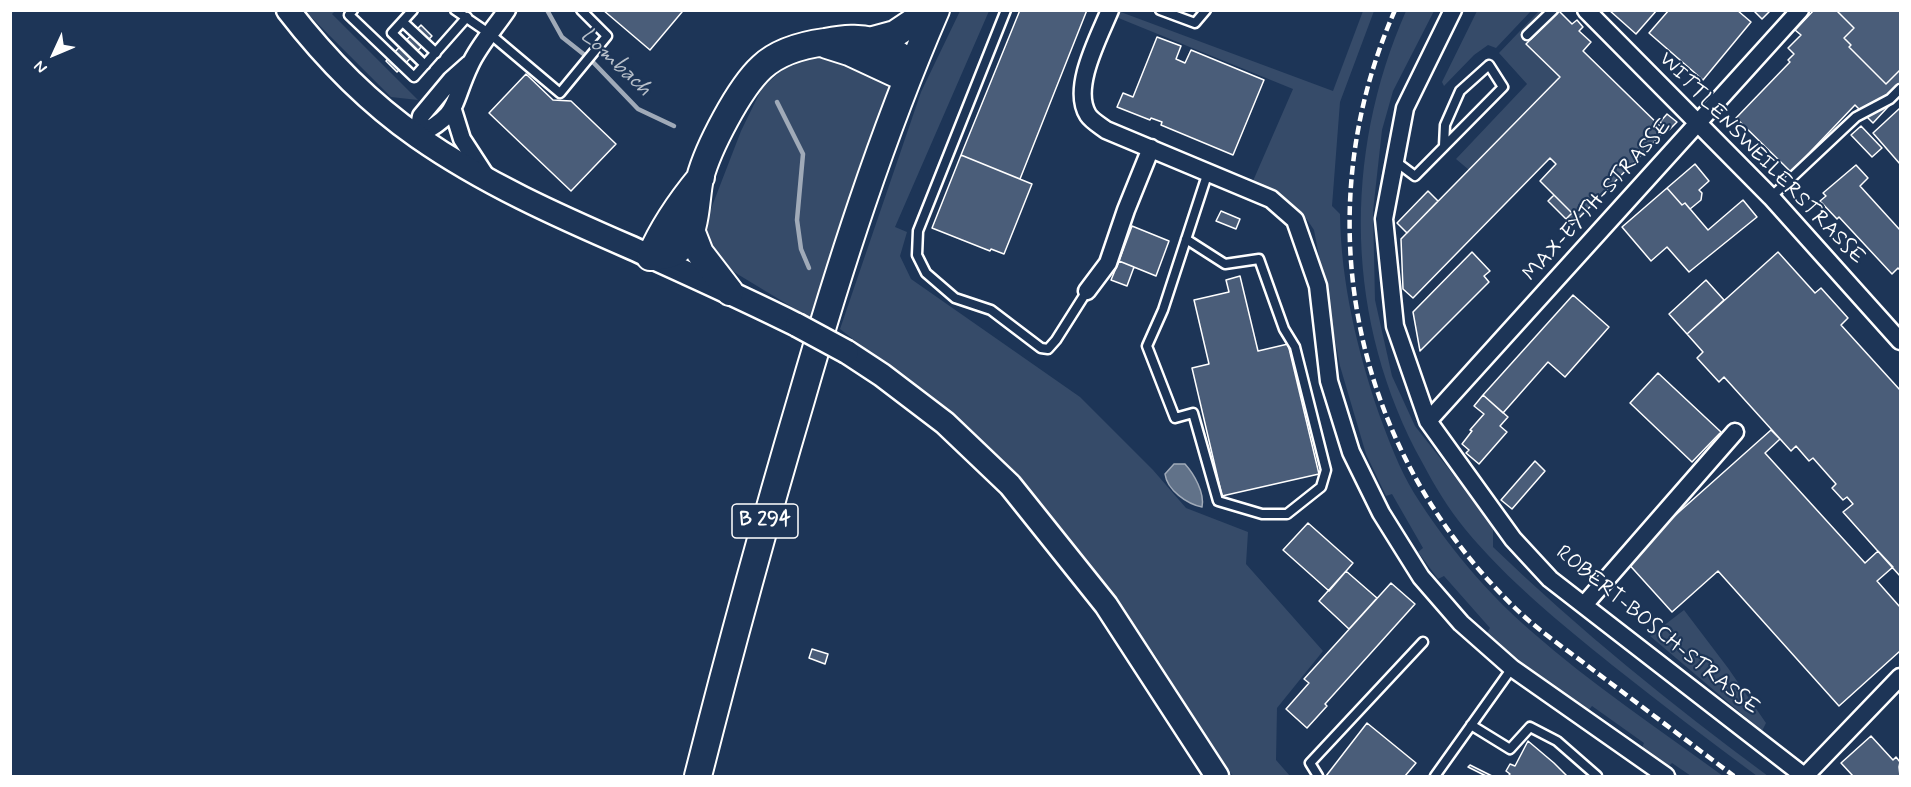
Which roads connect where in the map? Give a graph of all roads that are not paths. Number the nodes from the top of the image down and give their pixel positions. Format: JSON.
{"nodes":[{"id":1,"x":288,"y":10,"type":"edge"},
{"id":2,"x":353,"y":10,"type":"edge"},
{"id":3,"x":413,"y":10,"type":"edge"},
{"id":4,"x":455,"y":10,"type":"edge"},
{"id":5,"x":507,"y":10,"type":"edge"},
{"id":6,"x":581,"y":10,"type":"edge"},
{"id":7,"x":931,"y":10,"type":"edge"},
{"id":8,"x":936,"y":10,"type":"edge"},
{"id":9,"x":1006,"y":10,"type":"edge"},
{"id":10,"x":1110,"y":10,"type":"edge"},
{"id":11,"x":1160,"y":10,"type":"edge"},
{"id":12,"x":1206,"y":10,"type":"edge"},
{"id":13,"x":1453,"y":10,"type":"edge"},
{"id":14,"x":1553,"y":10,"type":"edge"},
{"id":15,"x":1586,"y":10,"type":"edge"},
{"id":16,"x":1800,"y":10,"type":"edge"},
{"id":17,"x":467,"y":17,"type":"junction"},
{"id":18,"x":403,"y":22,"type":"junction"},
{"id":19,"x":392,"y":33,"type":"junction"},
{"id":20,"x":490,"y":34,"type":"junction"},
{"id":21,"x":1527,"y":35,"type":"dead end"},
{"id":22,"x":873,"y":40,"type":"junction"},
{"id":23,"x":821,"y":43,"type":"junction"},
{"id":24,"x":380,"y":45,"type":"junction"},
{"id":25,"x":436,"y":53,"type":"junction"},
{"id":26,"x":471,"y":63,"type":"junction"},
{"id":27,"x":425,"y":65,"type":"junction"},
{"id":28,"x":909,"y":73,"type":"junction"},
{"id":29,"x":1900,"y":89,"type":"edge"},
{"id":30,"x":453,"y":110,"type":"junction"},
{"id":31,"x":1700,"y":123,"type":"junction"},
{"id":32,"x":417,"y":136,"type":"junction"},
{"id":33,"x":1444,"y":146,"type":"junction"},
{"id":34,"x":1151,"y":148,"type":"junction"},
{"id":35,"x":1395,"y":161,"type":"junction"},
{"id":36,"x":1208,"y":172,"type":"junction"},
{"id":37,"x":701,"y":177,"type":"junction"},
{"id":38,"x":490,"y":182,"type":"junction"},
{"id":39,"x":1771,"y":197,"type":"junction"},
{"id":40,"x":691,"y":230,"type":"junction"},
{"id":41,"x":1186,"y":239,"type":"junction"},
{"id":42,"x":650,"y":256,"type":"junction"},
{"id":43,"x":1087,"y":291,"type":"joint"},
{"id":44,"x":730,"y":292,"type":"junction"},
{"id":45,"x":1900,"y":340,"type":"edge"},
{"id":46,"x":1428,"y":421,"type":"junction"},
{"id":47,"x":1735,"y":432,"type":"dead end"},
{"id":48,"x":1584,"y":605,"type":"junction"},
{"id":49,"x":1423,"y":642,"type":"dead end"},
{"id":50,"x":1512,"y":668,"type":"junction"},
{"id":51,"x":1900,"y":677,"type":"edge"},
{"id":52,"x":1471,"y":725,"type":"junction"},
{"id":53,"x":1445,"y":764,"type":"junction"},
{"id":54,"x":698,"y":777,"type":"edge"},
{"id":55,"x":1217,"y":777,"type":"edge"},
{"id":56,"x":1318,"y":777,"type":"edge"},
{"id":57,"x":1435,"y":777,"type":"edge"},
{"id":58,"x":1440,"y":777,"type":"edge"},
{"id":59,"x":1597,"y":777,"type":"edge"},
{"id":60,"x":1666,"y":777,"type":"edge"},
{"id":61,"x":1805,"y":777,"type":"edge"}],
"edges":[{"from":1,"to":32,"type":"street"},
{"from":2,"to":24,"type":"lane"},
{"from":3,"to":18,"type":"lane"},
{"from":4,"to":17,"type":"lane"},
{"from":5,"to":20,"type":"street"},
{"from":6,"to":20,"type":"lane"},
{"from":7,"to":22,"type":"main road"},
{"from":8,"to":28,"type":"main road","number":"B 294"},
{"from":9,"to":43,"type":"lane"},
{"from":10,"to":34,"type":"street"},
{"from":11,"to":12,"type":"lane"},
{"from":13,"to":35,"type":"street","name":"ROBERT-BOSCH-STRASSE"},
{"from":14,"to":21,"type":"lane"},
{"from":15,"to":31,"type":"street","name":"WITTLENSWEILERSTRASSE"},
{"from":16,"to":31,"type":"street","name":"MAX-EYTH-STRASSE"},
{"from":17,"to":20,"type":"lane"},
{"from":17,"to":25,"type":"lane"},
{"from":18,"to":19,"type":"lane"},
{"from":18,"to":25,"type":"lane"},
{"from":19,"to":24,"type":"lane"},
{"from":19,"to":27,"type":"lane"},
{"from":20,"to":26,"type":"street"},
{"from":22,"to":23,"type":"main road"},
{"from":22,"to":28,"type":"main road"},
{"from":23,"to":28,"type":"main road"},
{"from":23,"to":37,"type":"main road"},
{"from":24,"to":27,"type":"lane"},
{"from":25,"to":27,"type":"lane"},
{"from":26,"to":30,"type":"street"},
{"from":26,"to":32,"type":"street"},
{"from":28,"to":54,"type":"main road","number":"B 294"},
{"from":29,"to":39,"type":"lane"},
{"from":30,"to":32,"type":"street"},
{"from":30,"to":38,"type":"street"},
{"from":31,"to":39,"type":"street","name":"WITTLENSWEILERSTRASSE"},
{"from":31,"to":46,"type":"street","name":"MAX-EYTH-STRASSE"},
{"from":32,"to":38,"type":"street"},
{"from":33,"to":33,"type":"lane"},
{"from":33,"to":35,"type":"lane"},
{"from":34,"to":36,"type":"street"},
{"from":34,"to":43,"type":"street"},
{"from":35,"to":46,"type":"street","name":"ROBERT-BOSCH-STRASSE"},
{"from":36,"to":41,"type":"lane"},
{"from":36,"to":50,"type":"street"},
{"from":37,"to":40,"type":"main road"},
{"from":37,"to":42,"type":"main road"},
{"from":38,"to":42,"type":"street"},
{"from":39,"to":45,"type":"street","name":"WITTLENSWEILERSTRASSE"},
{"from":40,"to":42,"type":"main road"},
{"from":40,"to":44,"type":"main road"},
{"from":41,"to":41,"type":"lane"},
{"from":42,"to":44,"type":"street"},
{"from":44,"to":55,"type":"street","bridge":true},
{"from":46,"to":48,"type":"street","name":"ROBERT-BOSCH-STRASSE"},
{"from":47,"to":48,"type":"street"},
{"from":48,"to":61,"type":"street","name":"ROBERT-BOSCH-STRASSE"},
{"from":49,"to":56,"type":"lane"},
{"from":50,"to":52,"type":"lane"},
{"from":50,"to":60,"type":"street"},
{"from":51,"to":61,"type":"street"},
{"from":52,"to":53,"type":"lane"},
{"from":52,"to":59,"type":"lane"},
{"from":53,"to":57,"type":"lane"},
{"from":53,"to":58,"type":"lane"}]}
